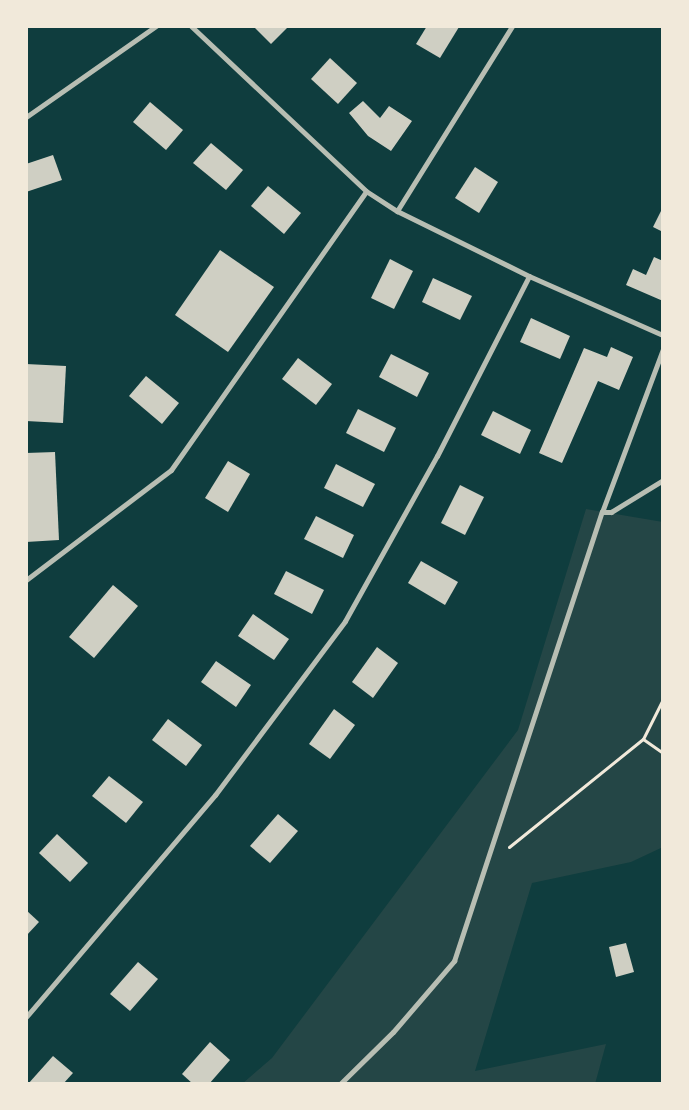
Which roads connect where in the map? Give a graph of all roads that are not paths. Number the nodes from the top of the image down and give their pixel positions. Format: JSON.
{"nodes":[{"id":1,"x":156,"y":26,"type":"edge"},
{"id":2,"x":191,"y":26,"type":"edge"},
{"id":3,"x":512,"y":26,"type":"edge"},
{"id":4,"x":26,"y":117,"type":"edge"},
{"id":5,"x":366,"y":191,"type":"junction"},
{"id":6,"x":397,"y":211,"type":"junction"},
{"id":7,"x":529,"y":276,"type":"junction"},
{"id":8,"x":663,"y":335,"type":"edge"},
{"id":9,"x":663,"y":349,"type":"edge"},
{"id":10,"x":663,"y":480,"type":"edge"},
{"id":11,"x":602,"y":512,"type":"junction"},
{"id":12,"x":26,"y":580,"type":"edge"},
{"id":13,"x":26,"y":1017,"type":"edge"},
{"id":14,"x":340,"y":1084,"type":"edge"}],
"edges":[{"from":1,"to":4,"type":"street"},
{"from":2,"to":5,"type":"street"},
{"from":3,"to":6,"type":"street"},
{"from":5,"to":6,"type":"street"},
{"from":5,"to":12,"type":"street"},
{"from":6,"to":7,"type":"street"},
{"from":7,"to":8,"type":"street"},
{"from":7,"to":13,"type":"street"},
{"from":9,"to":11,"type":"street"},
{"from":10,"to":11,"type":"street"},
{"from":11,"to":14,"type":"street"}]}
